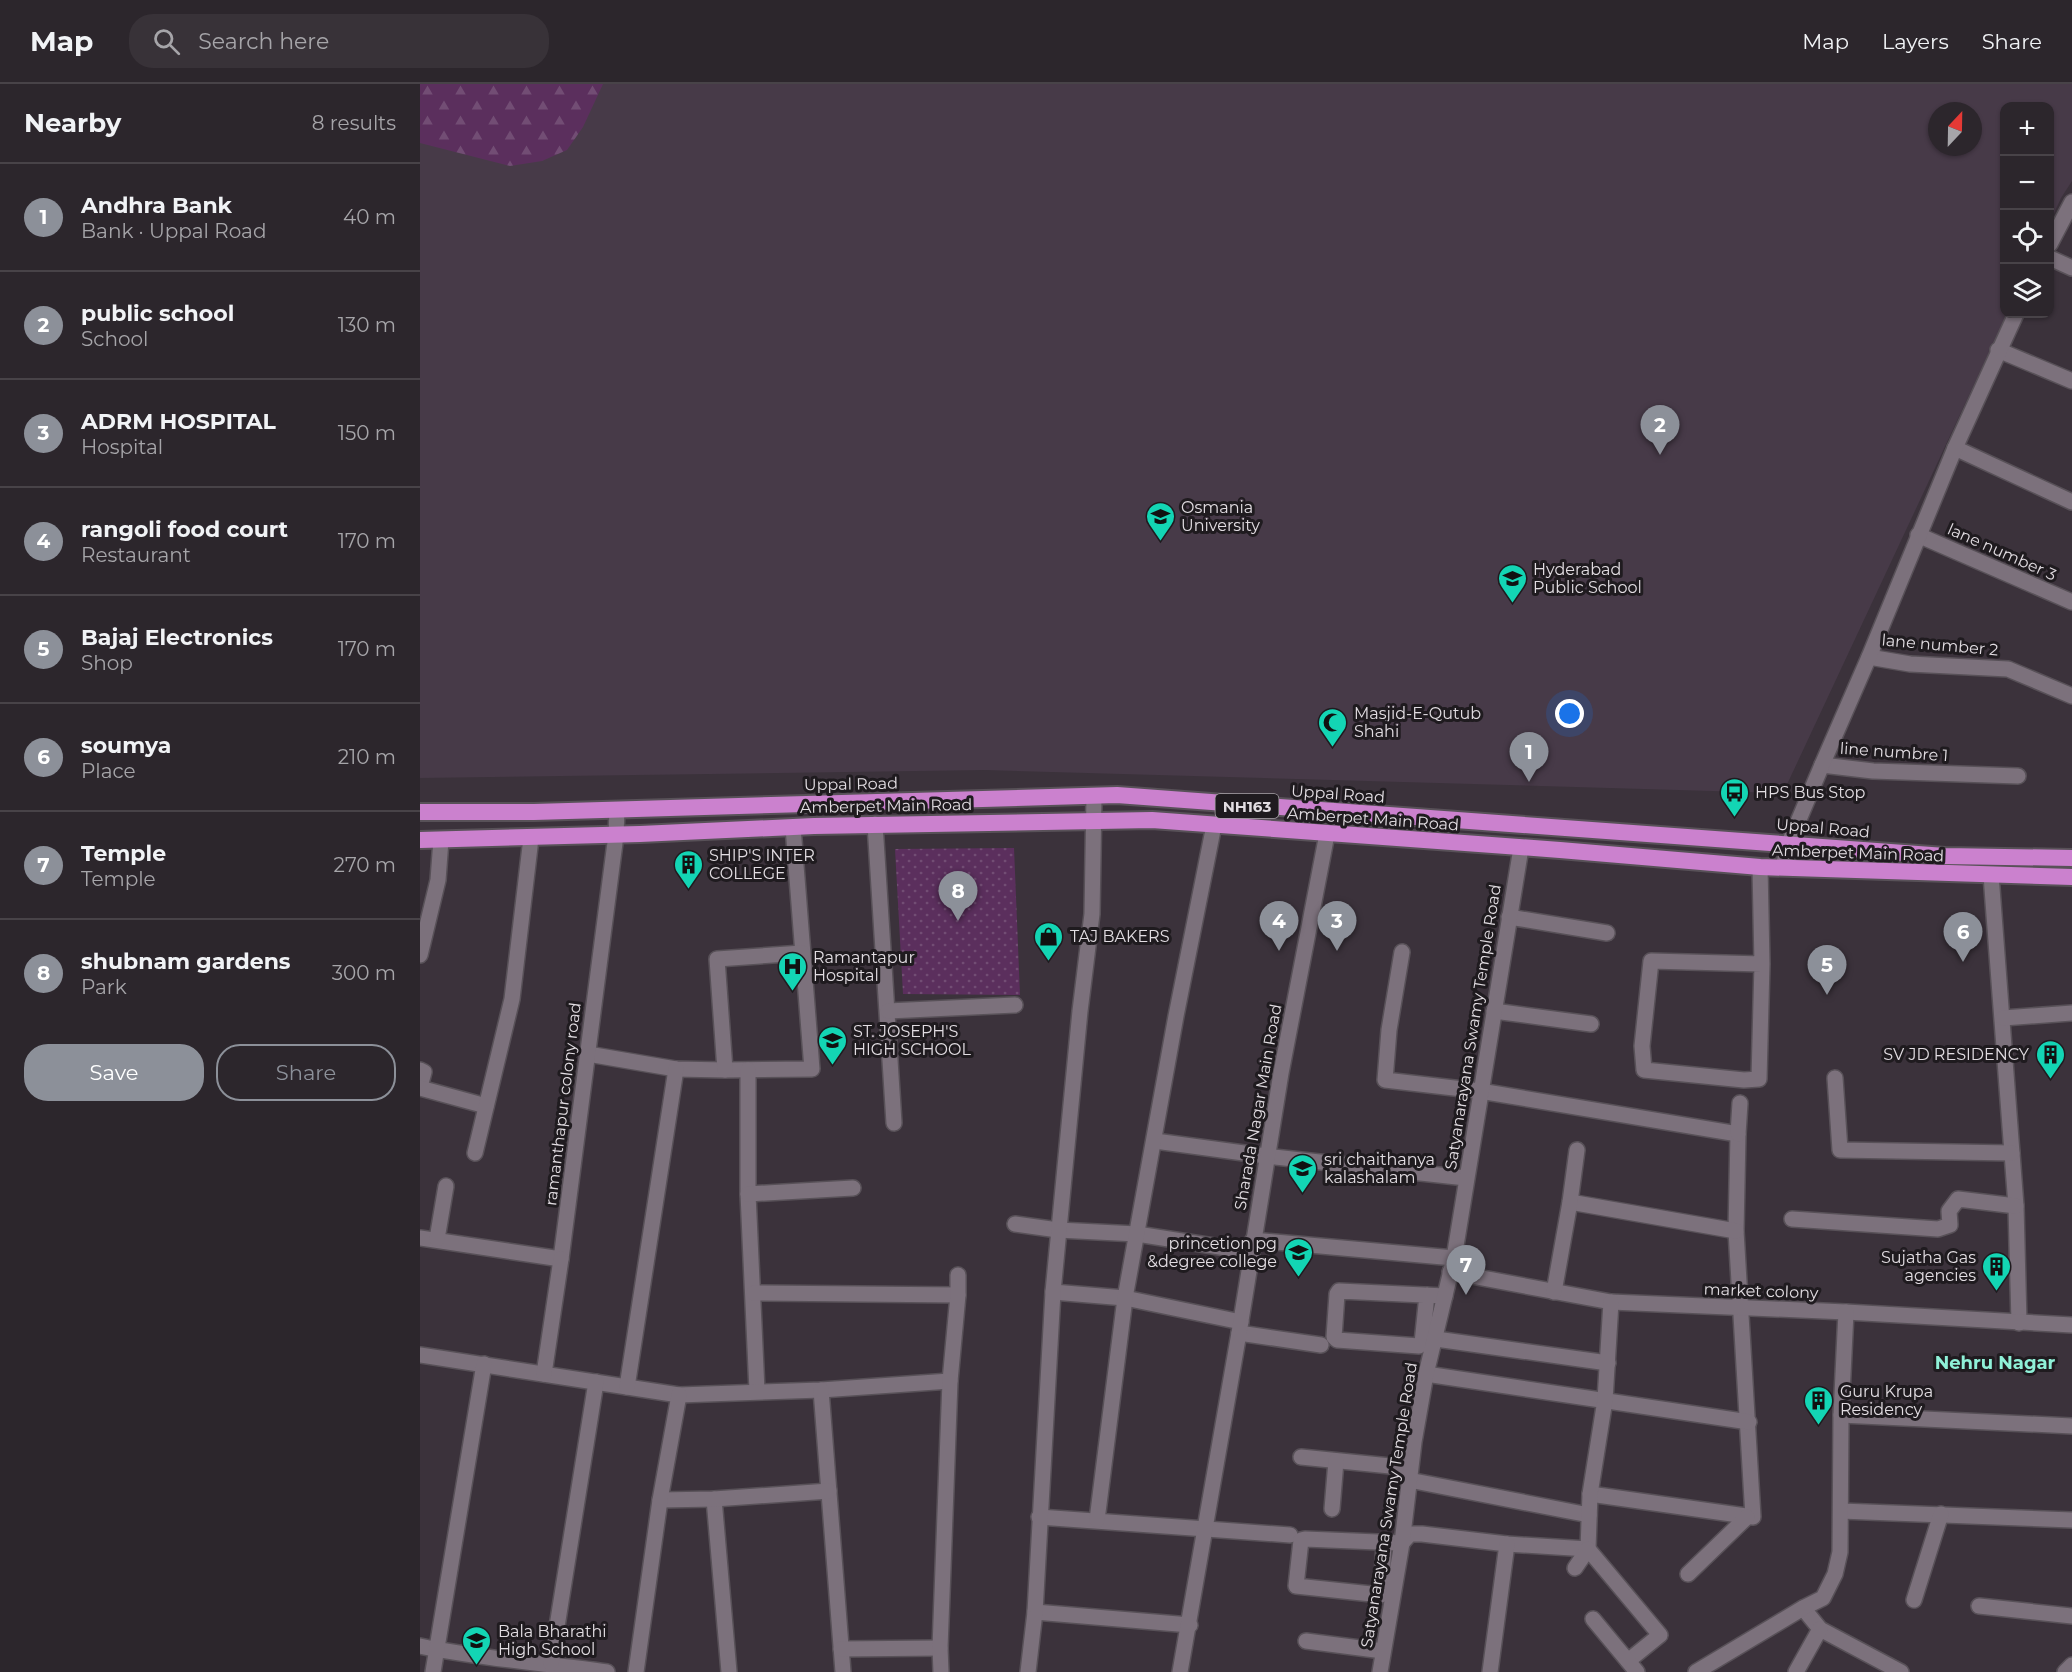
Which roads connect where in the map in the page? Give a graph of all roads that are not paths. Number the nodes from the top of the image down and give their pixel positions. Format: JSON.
{"nodes":[{"id":1,"x":2072,"y":202,"type":"edge"},
{"id":2,"x":2054,"y":235,"type":"edge"},
{"id":3,"x":2054,"y":260,"type":"edge"},
{"id":4,"x":2072,"y":268,"type":"edge"},
{"id":5,"x":2014,"y":318,"type":"edge"},
{"id":6,"x":1998,"y":350,"type":"junction"},
{"id":7,"x":2072,"y":381,"type":"edge"},
{"id":8,"x":1955,"y":448,"type":"junction"},
{"id":9,"x":2072,"y":502,"type":"edge"},
{"id":10,"x":1918,"y":535,"type":"junction"},
{"id":11,"x":2072,"y":602,"type":"edge"},
{"id":12,"x":1869,"y":657,"type":"junction"},
{"id":13,"x":2072,"y":696,"type":"edge"},
{"id":14,"x":1822,"y":765,"type":"junction"},
{"id":15,"x":2018,"y":776,"type":"dead end"},
{"id":16,"x":1094,"y":797,"type":"junction"},
{"id":17,"x":616,"y":810,"type":"junction"},
{"id":18,"x":420,"y":812,"type":"edge"},
{"id":19,"x":1094,"y":820,"type":"junction"},
{"id":20,"x":875,"y":824,"type":"junction"},
{"id":21,"x":1214,"y":825,"type":"junction"},
{"id":22,"x":793,"y":827,"type":"junction"},
{"id":23,"x":1327,"y":834,"type":"junction"},
{"id":24,"x":616,"y":835,"type":"junction"},
{"id":25,"x":531,"y":838,"type":"junction"},
{"id":26,"x":420,"y":840,"type":"edge"},
{"id":27,"x":441,"y":840,"type":"junction"},
{"id":28,"x":1789,"y":843,"type":"junction"},
{"id":29,"x":1521,"y":848,"type":"junction"},
{"id":30,"x":2072,"y":858,"type":"edge"},
{"id":31,"x":1760,"y":867,"type":"junction"},
{"id":32,"x":1783,"y":867,"type":"junction"},
{"id":33,"x":1991,"y":875,"type":"junction"},
{"id":34,"x":2072,"y":877,"type":"edge"},
{"id":35,"x":1509,"y":917,"type":"junction"},
{"id":36,"x":1607,"y":933,"type":"dead end"},
{"id":37,"x":1402,"y":952,"type":"dead end"},
{"id":38,"x":802,"y":953,"type":"junction"},
{"id":39,"x":420,"y":955,"type":"edge"},
{"id":40,"x":1762,"y":964,"type":"junction"},
{"id":41,"x":1015,"y":1005,"type":"dead end"},
{"id":42,"x":888,"y":1011,"type":"junction"},
{"id":43,"x":1494,"y":1011,"type":"junction"},
{"id":44,"x":2072,"y":1013,"type":"edge"},
{"id":45,"x":2003,"y":1018,"type":"junction"},
{"id":46,"x":1591,"y":1024,"type":"dead end"},
{"id":47,"x":588,"y":1054,"type":"junction"},
{"id":48,"x":676,"y":1069,"type":"junction"},
{"id":49,"x":420,"y":1070,"type":"edge"},
{"id":50,"x":725,"y":1070,"type":"junction"},
{"id":51,"x":748,"y":1071,"type":"junction"},
{"id":52,"x":1835,"y":1078,"type":"dead end"},
{"id":53,"x":420,"y":1087,"type":"edge"},
{"id":54,"x":1480,"y":1091,"type":"junction"},
{"id":55,"x":1740,"y":1103,"type":"dead end"},
{"id":56,"x":486,"y":1106,"type":"junction"},
{"id":57,"x":894,"y":1123,"type":"dead end"},
{"id":58,"x":1738,"y":1134,"type":"junction"},
{"id":59,"x":1155,"y":1141,"type":"junction"},
{"id":60,"x":1577,"y":1150,"type":"dead end"},
{"id":61,"x":475,"y":1152,"type":"dead end"},
{"id":62,"x":2012,"y":1153,"type":"junction"},
{"id":63,"x":1266,"y":1156,"type":"junction"},
{"id":64,"x":1466,"y":1178,"type":"junction"},
{"id":65,"x":446,"y":1186,"type":"dead end"},
{"id":66,"x":853,"y":1188,"type":"dead end"},
{"id":67,"x":748,"y":1194,"type":"junction"},
{"id":68,"x":1570,"y":1202,"type":"junction"},
{"id":69,"x":2016,"y":1206,"type":"junction"},
{"id":70,"x":1792,"y":1219,"type":"dead end"},
{"id":71,"x":1015,"y":1224,"type":"dead end"},
{"id":72,"x":1058,"y":1230,"type":"junction"},
{"id":73,"x":1736,"y":1231,"type":"junction"},
{"id":74,"x":1137,"y":1234,"type":"junction"},
{"id":75,"x":420,"y":1238,"type":"edge"},
{"id":76,"x":436,"y":1239,"type":"junction"},
{"id":77,"x":1253,"y":1246,"type":"junction"},
{"id":78,"x":561,"y":1259,"type":"junction"},
{"id":79,"x":1452,"y":1265,"type":"junction"},
{"id":80,"x":958,"y":1275,"type":"dead end"},
{"id":81,"x":1053,"y":1292,"type":"junction"},
{"id":82,"x":1554,"y":1292,"type":"junction"},
{"id":83,"x":754,"y":1293,"type":"junction"},
{"id":84,"x":958,"y":1295,"type":"junction"},
{"id":85,"x":1427,"y":1295,"type":"junction"},
{"id":86,"x":1445,"y":1296,"type":"junction"},
{"id":87,"x":1125,"y":1298,"type":"junction"},
{"id":88,"x":1611,"y":1302,"type":"junction"},
{"id":89,"x":1740,"y":1308,"type":"junction"},
{"id":90,"x":1846,"y":1312,"type":"junction"},
{"id":91,"x":2019,"y":1323,"type":"junction"},
{"id":92,"x":2072,"y":1325,"type":"edge"},
{"id":93,"x":1240,"y":1328,"type":"junction"},
{"id":94,"x":1436,"y":1339,"type":"junction"},
{"id":95,"x":1321,"y":1345,"type":"dead end"},
{"id":96,"x":420,"y":1354,"type":"edge"},
{"id":97,"x":1608,"y":1363,"type":"junction"},
{"id":98,"x":484,"y":1364,"type":"junction"},
{"id":99,"x":544,"y":1374,"type":"junction"},
{"id":100,"x":1426,"y":1374,"type":"junction"},
{"id":101,"x":950,"y":1381,"type":"junction"},
{"id":102,"x":596,"y":1382,"type":"junction"},
{"id":103,"x":627,"y":1387,"type":"junction"},
{"id":104,"x":821,"y":1390,"type":"junction"},
{"id":105,"x":757,"y":1391,"type":"junction"},
{"id":106,"x":679,"y":1395,"type":"junction"},
{"id":107,"x":1605,"y":1400,"type":"junction"},
{"id":108,"x":1841,"y":1415,"type":"junction"},
{"id":109,"x":1749,"y":1422,"type":"junction"},
{"id":110,"x":2072,"y":1426,"type":"edge"},
{"id":111,"x":1300,"y":1457,"type":"dead end"},
{"id":112,"x":1336,"y":1461,"type":"junction"},
{"id":113,"x":1410,"y":1474,"type":"junction"},
{"id":114,"x":829,"y":1491,"type":"junction"},
{"id":115,"x":1590,"y":1494,"type":"junction"},
{"id":116,"x":660,"y":1500,"type":"junction"},
{"id":117,"x":714,"y":1500,"type":"junction"},
{"id":118,"x":1332,"y":1509,"type":"dead end"},
{"id":119,"x":1841,"y":1510,"type":"junction"},
{"id":120,"x":1941,"y":1514,"type":"junction"},
{"id":121,"x":1590,"y":1515,"type":"junction"},
{"id":122,"x":1748,"y":1516,"type":"junction"},
{"id":123,"x":1039,"y":1517,"type":"junction"},
{"id":124,"x":1097,"y":1520,"type":"junction"},
{"id":125,"x":2072,"y":1520,"type":"edge"},
{"id":126,"x":1205,"y":1529,"type":"junction"},
{"id":127,"x":1290,"y":1535,"type":"dead end"},
{"id":128,"x":1384,"y":1544,"type":"junction"},
{"id":129,"x":1402,"y":1544,"type":"junction"},
{"id":130,"x":1508,"y":1544,"type":"junction"},
{"id":131,"x":1588,"y":1549,"type":"junction"},
{"id":132,"x":1575,"y":1568,"type":"dead end"},
{"id":133,"x":1688,"y":1574,"type":"dead end"},
{"id":134,"x":1914,"y":1600,"type":"dead end"},
{"id":135,"x":1979,"y":1606,"type":"dead end"},
{"id":136,"x":1035,"y":1612,"type":"junction"},
{"id":137,"x":2072,"y":1617,"type":"edge"},
{"id":138,"x":1812,"y":1618,"type":"junction"},
{"id":139,"x":1593,"y":1619,"type":"dead end"},
{"id":140,"x":1190,"y":1625,"type":"junction"},
{"id":141,"x":1306,"y":1641,"type":"dead end"},
{"id":142,"x":420,"y":1646,"type":"edge"},
{"id":143,"x":940,"y":1648,"type":"junction"},
{"id":144,"x":842,"y":1649,"type":"junction"},
{"id":145,"x":437,"y":1650,"type":"junction"},
{"id":146,"x":1383,"y":1651,"type":"junction"},
{"id":147,"x":550,"y":1664,"type":"junction"},
{"id":148,"x":1632,"y":1666,"type":"edge"},
{"id":149,"x":433,"y":1672,"type":"edge"},
{"id":150,"x":607,"y":1672,"type":"edge"},
{"id":151,"x":636,"y":1672,"type":"edge"},
{"id":152,"x":729,"y":1672,"type":"edge"},
{"id":153,"x":843,"y":1672,"type":"edge"},
{"id":154,"x":941,"y":1672,"type":"edge"},
{"id":155,"x":1028,"y":1672,"type":"edge"},
{"id":156,"x":1180,"y":1672,"type":"edge"},
{"id":157,"x":1380,"y":1672,"type":"edge"},
{"id":158,"x":1490,"y":1672,"type":"edge"},
{"id":159,"x":1696,"y":1672,"type":"edge"},
{"id":160,"x":1796,"y":1672,"type":"edge"},
{"id":161,"x":1901,"y":1672,"type":"edge"}],
"edges":[{"from":1,"to":2,"type":"street"},
{"from":3,"to":4,"type":"street"},
{"from":5,"to":6,"type":"street"},
{"from":6,"to":7,"type":"street"},
{"from":6,"to":8,"type":"street"},
{"from":8,"to":9,"type":"street"},
{"from":8,"to":10,"type":"street"},
{"from":10,"to":11,"type":"street","name":"lane number 3"},
{"from":10,"to":12,"type":"street"},
{"from":12,"to":13,"type":"street","name":"lane number 2"},
{"from":12,"to":14,"type":"street"},
{"from":14,"to":15,"type":"street","name":"line numbre 1"},
{"from":14,"to":28,"type":"street"},
{"from":16,"to":17,"type":"highway","name":"Uppal Road","number":"NH163"},
{"from":16,"to":19,"type":"street"},
{"from":16,"to":28,"type":"highway","name":"Uppal Road","number":"NH163"},
{"from":17,"to":18,"type":"highway","name":"Uppal Road","number":"NH163"},
{"from":17,"to":24,"type":"street","name":"ramanthapur colony road"},
{"from":19,"to":20,"type":"highway","name":"Amberpet Main Road","number":"NH163"},
{"from":19,"to":21,"type":"highway","name":"Amberpet Main Road","number":"NH163"},
{"from":19,"to":72,"type":"street"},
{"from":20,"to":22,"type":"highway","name":"Amberpet Main Road","number":"NH163"},
{"from":20,"to":42,"type":"street"},
{"from":21,"to":23,"type":"highway","name":"Amberpet Main Road","number":"NH163"},
{"from":21,"to":59,"type":"street"},
{"from":22,"to":24,"type":"highway","name":"Amberpet Main Road","number":"NH163"},
{"from":22,"to":38,"type":"street"},
{"from":23,"to":29,"type":"highway","name":"Amberpet Main Road","number":"NH163"},
{"from":23,"to":63,"type":"street","name":"Sharada Nagar Main Road"},
{"from":24,"to":25,"type":"highway","name":"Amberpet Main Road","number":"NH163"},
{"from":24,"to":47,"type":"street","name":"ramanthapur colony road"},
{"from":25,"to":27,"type":"highway","name":"Amberpet Main Road","number":"NH163"},
{"from":25,"to":56,"type":"street"},
{"from":26,"to":27,"type":"highway","name":"Amberpet Main Road","number":"NH163"},
{"from":27,"to":39,"type":"street"},
{"from":28,"to":30,"type":"highway","name":"Uppal Road","number":"NH163"},
{"from":28,"to":32,"type":"street"},
{"from":29,"to":31,"type":"highway","name":"Amberpet Main Road","number":"NH163"},
{"from":29,"to":35,"type":"street","name":"Satyanarayana Swamy Temple Road"},
{"from":31,"to":32,"type":"highway","name":"Amberpet Main Road","number":"NH163"},
{"from":31,"to":40,"type":"street"},
{"from":32,"to":33,"type":"highway","name":"Amberpet Main Road","number":"NH163"},
{"from":33,"to":34,"type":"highway","name":"Amberpet Main Road","number":"NH163"},
{"from":33,"to":45,"type":"street"},
{"from":35,"to":36,"type":"street"},
{"from":35,"to":43,"type":"street","name":"Satyanarayana Swamy Temple Road"},
{"from":37,"to":54,"type":"street"},
{"from":38,"to":50,"type":"street"},
{"from":38,"to":51,"type":"street"},
{"from":40,"to":40,"type":"street"},
{"from":41,"to":42,"type":"street"},
{"from":42,"to":57,"type":"street"},
{"from":43,"to":46,"type":"street"},
{"from":43,"to":54,"type":"street","name":"Satyanarayana Swamy Temple Road"},
{"from":44,"to":45,"type":"street"},
{"from":45,"to":62,"type":"street"},
{"from":47,"to":48,"type":"street"},
{"from":47,"to":78,"type":"street","name":"ramanthapur colony road"},
{"from":48,"to":50,"type":"street"},
{"from":48,"to":103,"type":"street"},
{"from":49,"to":53,"type":"street"},
{"from":50,"to":51,"type":"street"},
{"from":51,"to":67,"type":"street"},
{"from":52,"to":62,"type":"street"},
{"from":53,"to":56,"type":"street"},
{"from":54,"to":58,"type":"street"},
{"from":54,"to":64,"type":"street","name":"Satyanarayana Swamy Temple Road"},
{"from":55,"to":58,"type":"street"},
{"from":56,"to":61,"type":"street"},
{"from":58,"to":73,"type":"street"},
{"from":59,"to":63,"type":"street"},
{"from":59,"to":74,"type":"street"},
{"from":60,"to":68,"type":"street"},
{"from":62,"to":69,"type":"street"},
{"from":63,"to":64,"type":"street"},
{"from":63,"to":77,"type":"street","name":"Sharada Nagar Main Road"},
{"from":64,"to":79,"type":"street","name":"Satyanarayana Swamy Temple Road"},
{"from":65,"to":76,"type":"street"},
{"from":66,"to":67,"type":"street"},
{"from":67,"to":83,"type":"street"},
{"from":68,"to":73,"type":"street"},
{"from":68,"to":82,"type":"street"},
{"from":69,"to":70,"type":"street"},
{"from":69,"to":91,"type":"street"},
{"from":71,"to":72,"type":"street","name":"market colony"},
{"from":72,"to":74,"type":"street","name":"market colony"},
{"from":72,"to":81,"type":"street"},
{"from":73,"to":89,"type":"street"},
{"from":74,"to":77,"type":"street","name":"market colony"},
{"from":74,"to":87,"type":"street"},
{"from":75,"to":76,"type":"street"},
{"from":76,"to":78,"type":"street"},
{"from":77,"to":79,"type":"street","name":"market colony"},
{"from":77,"to":93,"type":"street","name":"Sharada Nagar Main Road"},
{"from":78,"to":99,"type":"street","name":"ramanthapur colony road"},
{"from":79,"to":82,"type":"street","name":"market colony"},
{"from":79,"to":86,"type":"street","name":"Satyanarayana Swamy Temple Road"},
{"from":80,"to":84,"type":"street"},
{"from":81,"to":87,"type":"street"},
{"from":81,"to":123,"type":"street"},
{"from":82,"to":88,"type":"street","name":"market colony"},
{"from":83,"to":84,"type":"street"},
{"from":83,"to":105,"type":"street"},
{"from":84,"to":101,"type":"street"},
{"from":85,"to":85,"type":"street"},
{"from":85,"to":86,"type":"street"},
{"from":86,"to":94,"type":"street","name":"Satyanarayana Swamy Temple Road"},
{"from":87,"to":93,"type":"street"},
{"from":87,"to":124,"type":"street"},
{"from":88,"to":89,"type":"street","name":"market colony"},
{"from":88,"to":97,"type":"street"},
{"from":89,"to":90,"type":"street","name":"market colony"},
{"from":89,"to":109,"type":"street"},
{"from":90,"to":91,"type":"street","name":"market colony"},
{"from":90,"to":108,"type":"street"},
{"from":91,"to":92,"type":"street","name":"market colony"},
{"from":93,"to":95,"type":"street"},
{"from":93,"to":126,"type":"street","name":"Sharada Nagar Main Road"},
{"from":94,"to":97,"type":"street"},
{"from":94,"to":100,"type":"street","name":"Satyanarayana Swamy Temple Road"},
{"from":96,"to":98,"type":"street"},
{"from":97,"to":107,"type":"street"},
{"from":98,"to":99,"type":"street"},
{"from":98,"to":145,"type":"street"},
{"from":99,"to":102,"type":"street"},
{"from":100,"to":107,"type":"street"},
{"from":100,"to":113,"type":"street","name":"Satyanarayana Swamy Temple Road"},
{"from":101,"to":104,"type":"street"},
{"from":101,"to":143,"type":"street"},
{"from":102,"to":103,"type":"street"},
{"from":102,"to":147,"type":"street"},
{"from":103,"to":106,"type":"street"},
{"from":104,"to":105,"type":"street"},
{"from":104,"to":114,"type":"street"},
{"from":105,"to":106,"type":"street"},
{"from":106,"to":116,"type":"street"},
{"from":107,"to":109,"type":"street"},
{"from":107,"to":115,"type":"street"},
{"from":108,"to":110,"type":"street"},
{"from":108,"to":119,"type":"street"},
{"from":109,"to":122,"type":"street"},
{"from":111,"to":112,"type":"street"},
{"from":112,"to":113,"type":"street"},
{"from":112,"to":118,"type":"street"},
{"from":113,"to":121,"type":"street"},
{"from":113,"to":129,"type":"street","name":"Satyanarayana Swamy Temple Road"},
{"from":114,"to":117,"type":"street"},
{"from":114,"to":144,"type":"street"},
{"from":115,"to":121,"type":"street"},
{"from":115,"to":122,"type":"street"},
{"from":116,"to":117,"type":"street"},
{"from":116,"to":151,"type":"street"},
{"from":117,"to":152,"type":"street"},
{"from":119,"to":120,"type":"street"},
{"from":119,"to":138,"type":"street"},
{"from":120,"to":125,"type":"street"},
{"from":120,"to":134,"type":"street"},
{"from":121,"to":131,"type":"street"},
{"from":122,"to":133,"type":"street"},
{"from":123,"to":124,"type":"street"},
{"from":123,"to":136,"type":"street"},
{"from":124,"to":126,"type":"street"},
{"from":126,"to":127,"type":"street"},
{"from":126,"to":140,"type":"street","name":"Sharada Nagar Main Road"},
{"from":128,"to":128,"type":"street"},
{"from":128,"to":129,"type":"street"},
{"from":129,"to":130,"type":"street"},
{"from":129,"to":146,"type":"street","name":"Satyanarayana Swamy Temple Road"},
{"from":130,"to":131,"type":"street"},
{"from":130,"to":158,"type":"street"},
{"from":131,"to":132,"type":"street"},
{"from":131,"to":148,"type":"street"},
{"from":135,"to":137,"type":"street"},
{"from":136,"to":140,"type":"street"},
{"from":136,"to":155,"type":"street"},
{"from":138,"to":159,"type":"street"},
{"from":138,"to":160,"type":"street"},
{"from":138,"to":161,"type":"street"},
{"from":139,"to":148,"type":"street"},
{"from":140,"to":156,"type":"street","name":"Sharada Nagar Main Road"},
{"from":141,"to":146,"type":"street"},
{"from":142,"to":145,"type":"street"},
{"from":143,"to":144,"type":"street"},
{"from":143,"to":154,"type":"street"},
{"from":144,"to":153,"type":"street"},
{"from":145,"to":147,"type":"street"},
{"from":145,"to":149,"type":"street"},
{"from":146,"to":157,"type":"street","name":"Satyanarayana Swamy Temple Road"},
{"from":147,"to":150,"type":"street"}]}
